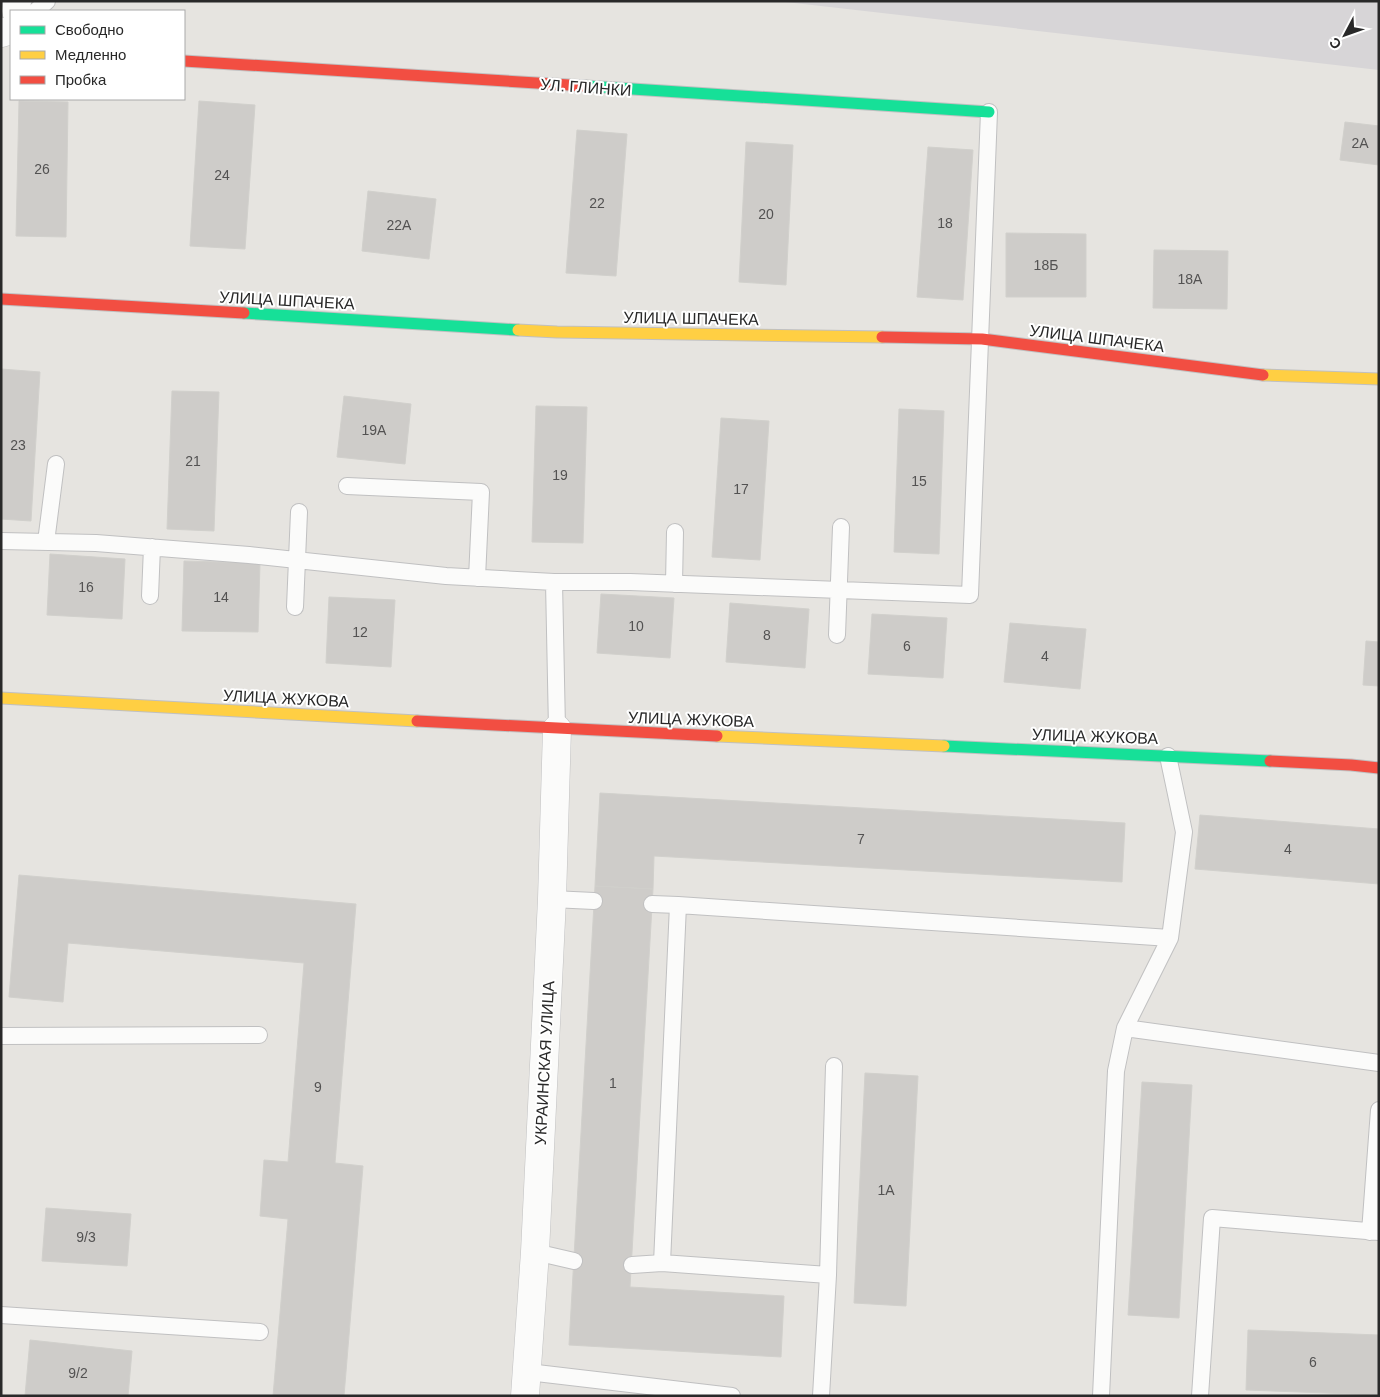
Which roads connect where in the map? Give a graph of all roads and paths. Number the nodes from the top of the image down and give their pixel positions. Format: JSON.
{"nodes":[{"id":1,"x":47,"y":1,"type":"edge"},
{"id":2,"x":37,"y":10,"type":"edge"},
{"id":3,"x":185,"y":61,"type":"edge"},
{"id":4,"x":989,"y":112,"type":"joint"},
{"id":5,"x":1,"y":299,"type":"edge"},
{"id":6,"x":1379,"y":380,"type":"edge"},
{"id":7,"x":56,"y":464,"type":"dead end"},
{"id":8,"x":347,"y":486,"type":"dead end"},
{"id":9,"x":299,"y":512,"type":"dead end"},
{"id":10,"x":841,"y":527,"type":"dead end"},
{"id":11,"x":675,"y":532,"type":"dead end"},
{"id":12,"x":1,"y":541,"type":"edge"},
{"id":13,"x":46,"y":542,"type":"junction"},
{"id":14,"x":152,"y":547,"type":"junction"},
{"id":15,"x":297,"y":560,"type":"junction"},
{"id":16,"x":477,"y":578,"type":"junction"},
{"id":17,"x":554,"y":582,"type":"junction"},
{"id":18,"x":674,"y":584,"type":"junction"},
{"id":19,"x":839,"y":590,"type":"junction"},
{"id":20,"x":150,"y":596,"type":"dead end"},
{"id":21,"x":295,"y":607,"type":"dead end"},
{"id":22,"x":837,"y":636,"type":"dead end"},
{"id":23,"x":1,"y":698,"type":"edge"},
{"id":24,"x":557,"y":729,"type":"junction"},
{"id":25,"x":1168,"y":756,"type":"junction"},
{"id":26,"x":1379,"y":768,"type":"edge"},
{"id":27,"x":552,"y":899,"type":"junction"},
{"id":28,"x":594,"y":901,"type":"dead end"},
{"id":29,"x":652,"y":904,"type":"dead end"},
{"id":30,"x":678,"y":905,"type":"junction"},
{"id":31,"x":1170,"y":938,"type":"junction"},
{"id":32,"x":1125,"y":1028,"type":"junction"},
{"id":33,"x":259,"y":1034,"type":"dead end"},
{"id":34,"x":1,"y":1036,"type":"edge"},
{"id":35,"x":1379,"y":1063,"type":"edge"},
{"id":36,"x":834,"y":1066,"type":"dead end"},
{"id":37,"x":1379,"y":1110,"type":"edge"},
{"id":38,"x":1374,"y":1232,"type":"edge"},
{"id":39,"x":536,"y":1252,"type":"junction"},
{"id":40,"x":574,"y":1261,"type":"dead end"},
{"id":41,"x":662,"y":1263,"type":"junction"},
{"id":42,"x":632,"y":1265,"type":"dead end"},
{"id":43,"x":828,"y":1275,"type":"junction"},
{"id":44,"x":1,"y":1315,"type":"edge"},
{"id":45,"x":260,"y":1332,"type":"dead end"},
{"id":46,"x":527,"y":1384,"type":"edge"},
{"id":47,"x":732,"y":1396,"type":"edge"},
{"id":48,"x":821,"y":1396,"type":"edge"},
{"id":49,"x":1101,"y":1396,"type":"edge"},
{"id":50,"x":1200,"y":1396,"type":"edge"}],
"edges":[{"from":1,"to":2,"type":"lane"},
{"from":3,"to":4,"type":"street","name":"УЛ. ГЛИНКИ"},
{"from":4,"to":19,"type":"lane"},
{"from":5,"to":6,"type":"street","name":"УЛИЦА ШПАЧЕКА"},
{"from":7,"to":13,"type":"lane"},
{"from":8,"to":16,"type":"lane"},
{"from":9,"to":15,"type":"lane"},
{"from":10,"to":19,"type":"lane"},
{"from":11,"to":18,"type":"lane"},
{"from":12,"to":13,"type":"lane"},
{"from":13,"to":14,"type":"lane"},
{"from":14,"to":15,"type":"lane"},
{"from":14,"to":20,"type":"lane"},
{"from":15,"to":16,"type":"lane"},
{"from":15,"to":21,"type":"lane"},
{"from":16,"to":17,"type":"lane"},
{"from":17,"to":18,"type":"lane"},
{"from":17,"to":24,"type":"lane"},
{"from":18,"to":19,"type":"lane"},
{"from":19,"to":22,"type":"lane"},
{"from":23,"to":24,"type":"street","name":"УЛИЦА ЖУКОВА"},
{"from":24,"to":25,"type":"street","name":"УЛИЦА ЖУКОВА"},
{"from":24,"to":27,"type":"street","name":"УКРАИНСКАЯ УЛИЦА"},
{"from":25,"to":26,"type":"street","name":"УЛИЦА ЖУКОВА"},
{"from":25,"to":31,"type":"lane"},
{"from":27,"to":28,"type":"lane"},
{"from":27,"to":39,"type":"street","name":"УКРАИНСКАЯ УЛИЦА"},
{"from":29,"to":30,"type":"lane"},
{"from":30,"to":31,"type":"lane"},
{"from":30,"to":41,"type":"lane"},
{"from":31,"to":32,"type":"lane"},
{"from":32,"to":35,"type":"lane"},
{"from":32,"to":49,"type":"lane"},
{"from":33,"to":34,"type":"lane"},
{"from":36,"to":43,"type":"lane"},
{"from":37,"to":38,"type":"lane"},
{"from":38,"to":50,"type":"lane"},
{"from":39,"to":40,"type":"lane"},
{"from":39,"to":46,"type":"street","name":"УКРАИНСКАЯ УЛИЦА"},
{"from":41,"to":42,"type":"lane"},
{"from":41,"to":43,"type":"lane"},
{"from":43,"to":48,"type":"lane"},
{"from":44,"to":45,"type":"lane"},
{"from":46,"to":47,"type":"lane"}]}
